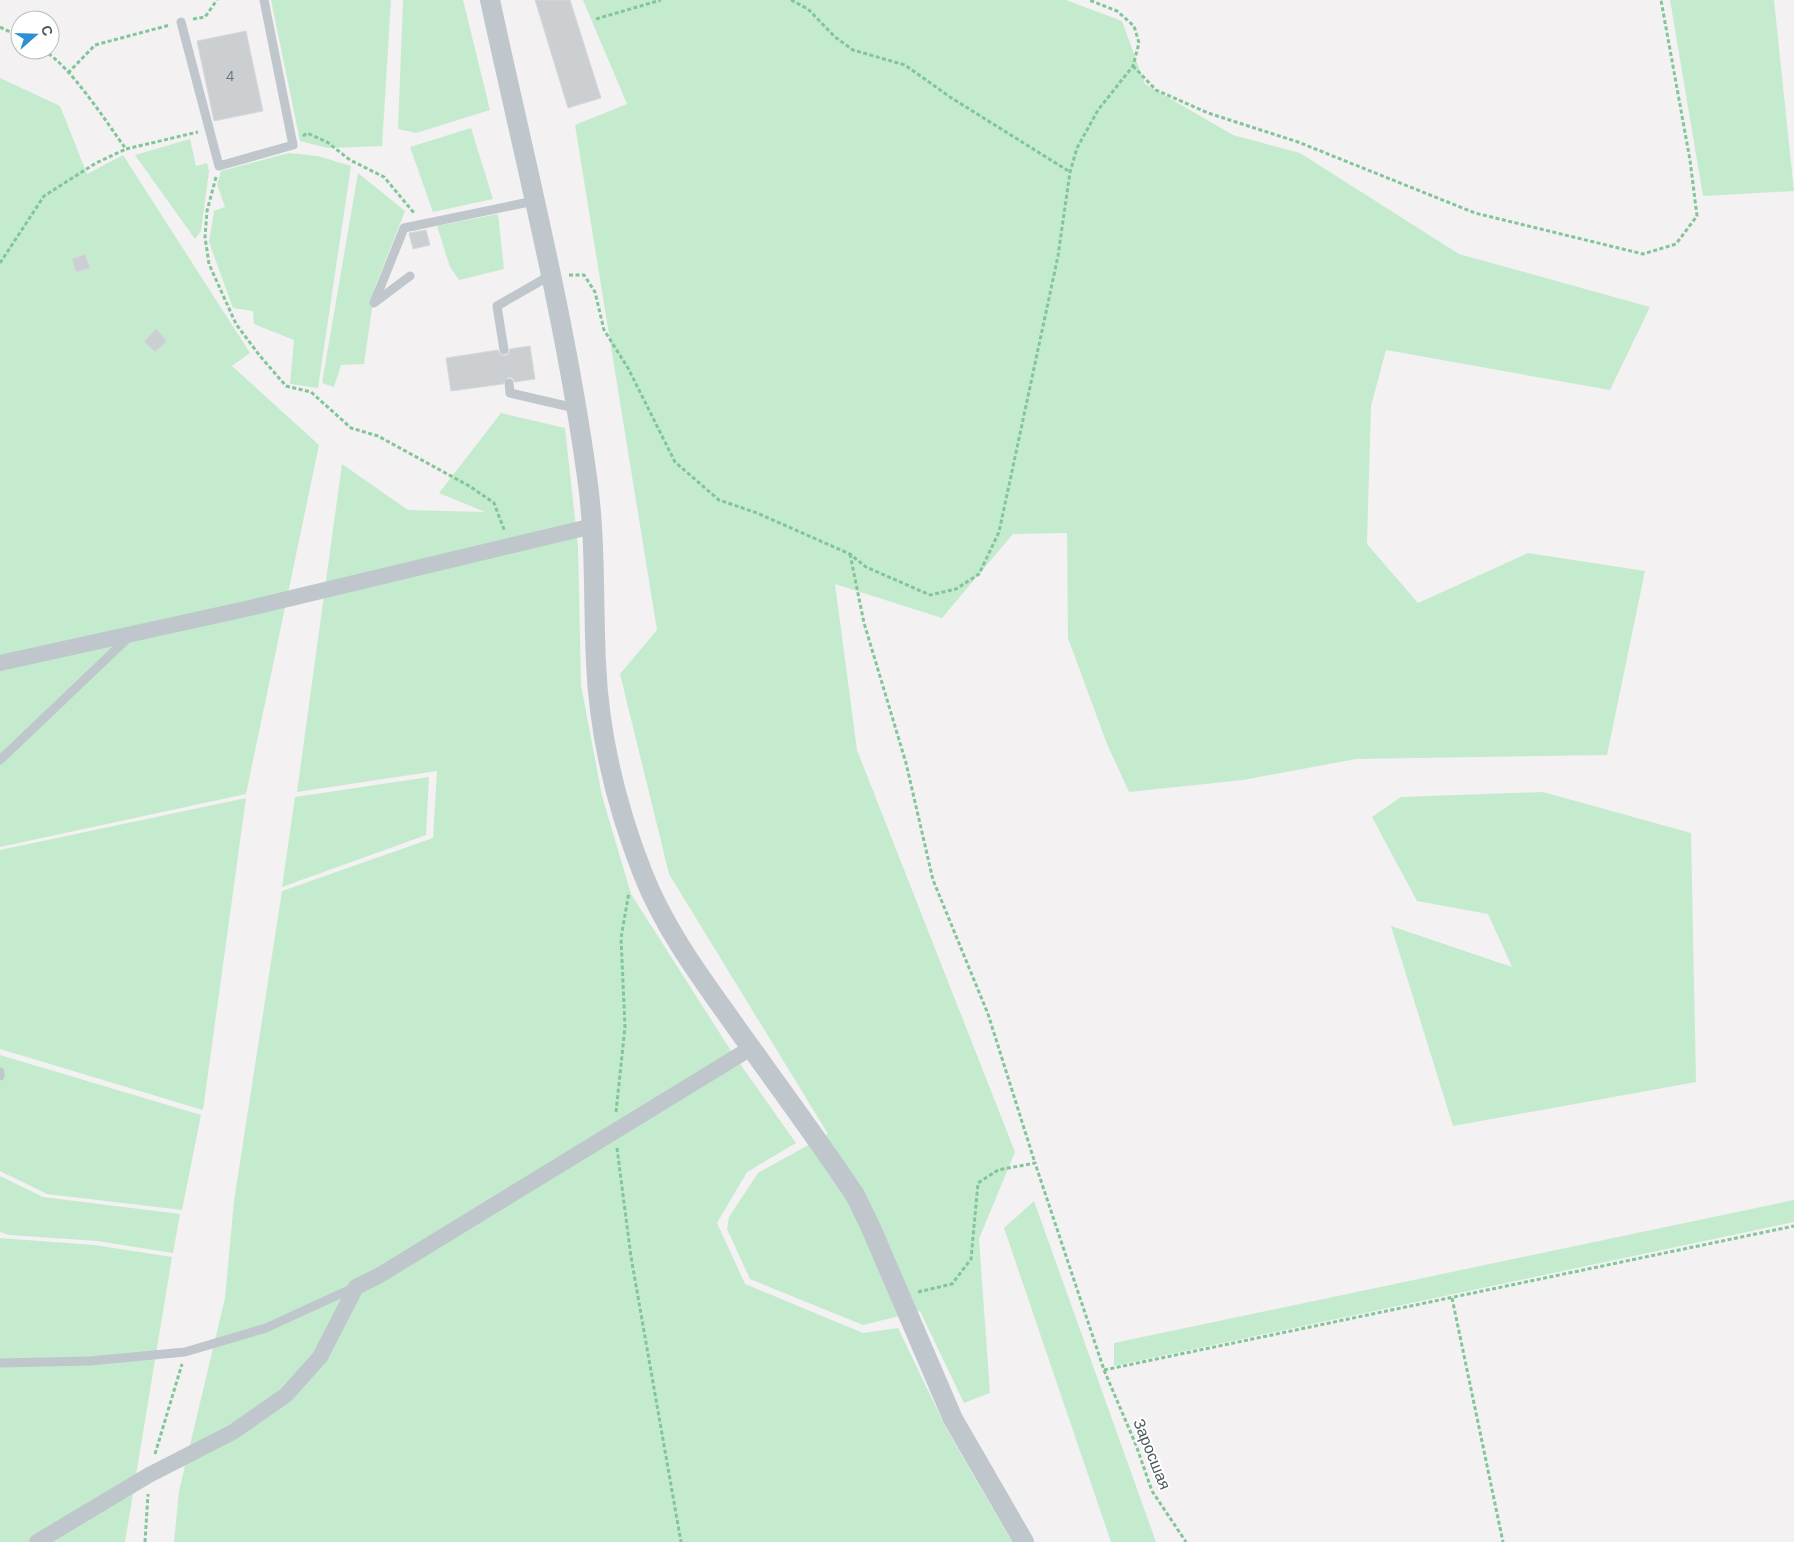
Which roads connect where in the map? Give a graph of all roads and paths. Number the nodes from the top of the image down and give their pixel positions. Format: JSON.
{"nodes":[{"id":1,"x":217,"y":0,"type":"edge"},
{"id":2,"x":264,"y":0,"type":"edge"},
{"id":3,"x":490,"y":0,"type":"edge"},
{"id":4,"x":662,"y":0,"type":"edge"},
{"id":5,"x":791,"y":0,"type":"edge"},
{"id":6,"x":1089,"y":0,"type":"edge"},
{"id":7,"x":1661,"y":0,"type":"edge"},
{"id":8,"x":596,"y":19,"type":"dead end"},
{"id":9,"x":181,"y":22,"type":"junction"},
{"id":10,"x":57,"y":60,"type":"edge"},
{"id":11,"x":1133,"y":66,"type":"junction"},
{"id":12,"x":68,"y":73,"type":"junction"},
{"id":13,"x":208,"y":132,"type":"junction"},
{"id":14,"x":293,"y":145,"type":"junction"},
{"id":15,"x":126,"y":149,"type":"junction"},
{"id":16,"x":219,"y":166,"type":"junction"},
{"id":17,"x":1070,"y":172,"type":"junction"},
{"id":18,"x":534,"y":201,"type":"junction"},
{"id":19,"x":423,"y":224,"type":"junction"},
{"id":20,"x":0,"y":263,"type":"edge"},
{"id":21,"x":551,"y":274,"type":"junction"},
{"id":22,"x":410,"y":276,"type":"dead end"},
{"id":23,"x":504,"y":350,"type":"dead end"},
{"id":24,"x":509,"y":383,"type":"dead end"},
{"id":25,"x":576,"y":408,"type":"junction"},
{"id":26,"x":593,"y":526,"type":"junction"},
{"id":27,"x":509,"y":546,"type":"junction"},
{"id":28,"x":850,"y":554,"type":"junction"},
{"id":29,"x":132,"y":634,"type":"junction"},
{"id":30,"x":0,"y":663,"type":"edge"},
{"id":31,"x":0,"y":760,"type":"edge"},
{"id":32,"x":636,"y":855,"type":"junction"},
{"id":33,"x":751,"y":1048,"type":"junction"},
{"id":34,"x":0,"y":1072,"type":"edge"},
{"id":35,"x":0,"y":1076,"type":"edge"},
{"id":36,"x":615,"y":1132,"type":"junction"},
{"id":37,"x":1035,"y":1162,"type":"junction"},
{"id":38,"x":1794,"y":1226,"type":"edge"},
{"id":39,"x":356,"y":1287,"type":"junction"},
{"id":40,"x":899,"y":1296,"type":"junction"},
{"id":41,"x":1452,"y":1298,"type":"junction"},
{"id":42,"x":186,"y":1352,"type":"junction"},
{"id":43,"x":0,"y":1363,"type":"edge"},
{"id":44,"x":1104,"y":1370,"type":"junction"},
{"id":45,"x":149,"y":1475,"type":"junction"},
{"id":46,"x":38,"y":1542,"type":"edge"},
{"id":47,"x":145,"y":1542,"type":"edge"},
{"id":48,"x":681,"y":1542,"type":"edge"},
{"id":49,"x":1024,"y":1542,"type":"edge"},
{"id":50,"x":1186,"y":1542,"type":"edge"},
{"id":51,"x":1504,"y":1542,"type":"edge"}],
"edges":[{"from":1,"to":9,"type":"path"},
{"from":2,"to":14,"type":"lane"},
{"from":3,"to":18,"type":"street"},
{"from":4,"to":8,"type":"path"},
{"from":5,"to":17,"type":"path"},
{"from":6,"to":11,"type":"path"},
{"from":7,"to":11,"type":"path"},
{"from":9,"to":12,"type":"path"},
{"from":9,"to":13,"type":"lane"},
{"from":10,"to":12,"type":"path"},
{"from":11,"to":17,"type":"path"},
{"from":12,"to":15,"type":"path"},
{"from":13,"to":15,"type":"path"},
{"from":13,"to":16,"type":"lane"},
{"from":14,"to":16,"type":"lane"},
{"from":14,"to":19,"type":"path"},
{"from":15,"to":20,"type":"path"},
{"from":16,"to":27,"type":"path"},
{"from":17,"to":28,"type":"path"},
{"from":18,"to":19,"type":"lane"},
{"from":18,"to":21,"type":"street"},
{"from":19,"to":22,"type":"lane"},
{"from":21,"to":23,"type":"lane"},
{"from":21,"to":25,"type":"street"},
{"from":21,"to":28,"type":"path"},
{"from":24,"to":25,"type":"lane"},
{"from":25,"to":26,"type":"street"},
{"from":26,"to":27,"type":"street"},
{"from":26,"to":32,"type":"street"},
{"from":27,"to":29,"type":"street"},
{"from":28,"to":37,"type":"path","name":"Заросшая"},
{"from":29,"to":30,"type":"street"},
{"from":29,"to":31,"type":"lane"},
{"from":32,"to":33,"type":"street"},
{"from":32,"to":36,"type":"path"},
{"from":33,"to":36,"type":"street"},
{"from":33,"to":40,"type":"street"},
{"from":34,"to":35,"type":"lane"},
{"from":36,"to":39,"type":"street"},
{"from":36,"to":48,"type":"path"},
{"from":37,"to":40,"type":"path"},
{"from":37,"to":44,"type":"path","name":"Заросшая"},
{"from":38,"to":41,"type":"path"},
{"from":39,"to":42,"type":"lane"},
{"from":39,"to":45,"type":"street"},
{"from":40,"to":49,"type":"street"},
{"from":41,"to":44,"type":"path"},
{"from":41,"to":51,"type":"path"},
{"from":42,"to":43,"type":"lane"},
{"from":42,"to":45,"type":"path"},
{"from":44,"to":50,"type":"path","name":"Заросшая"},
{"from":45,"to":46,"type":"street"},
{"from":45,"to":47,"type":"path"}]}
